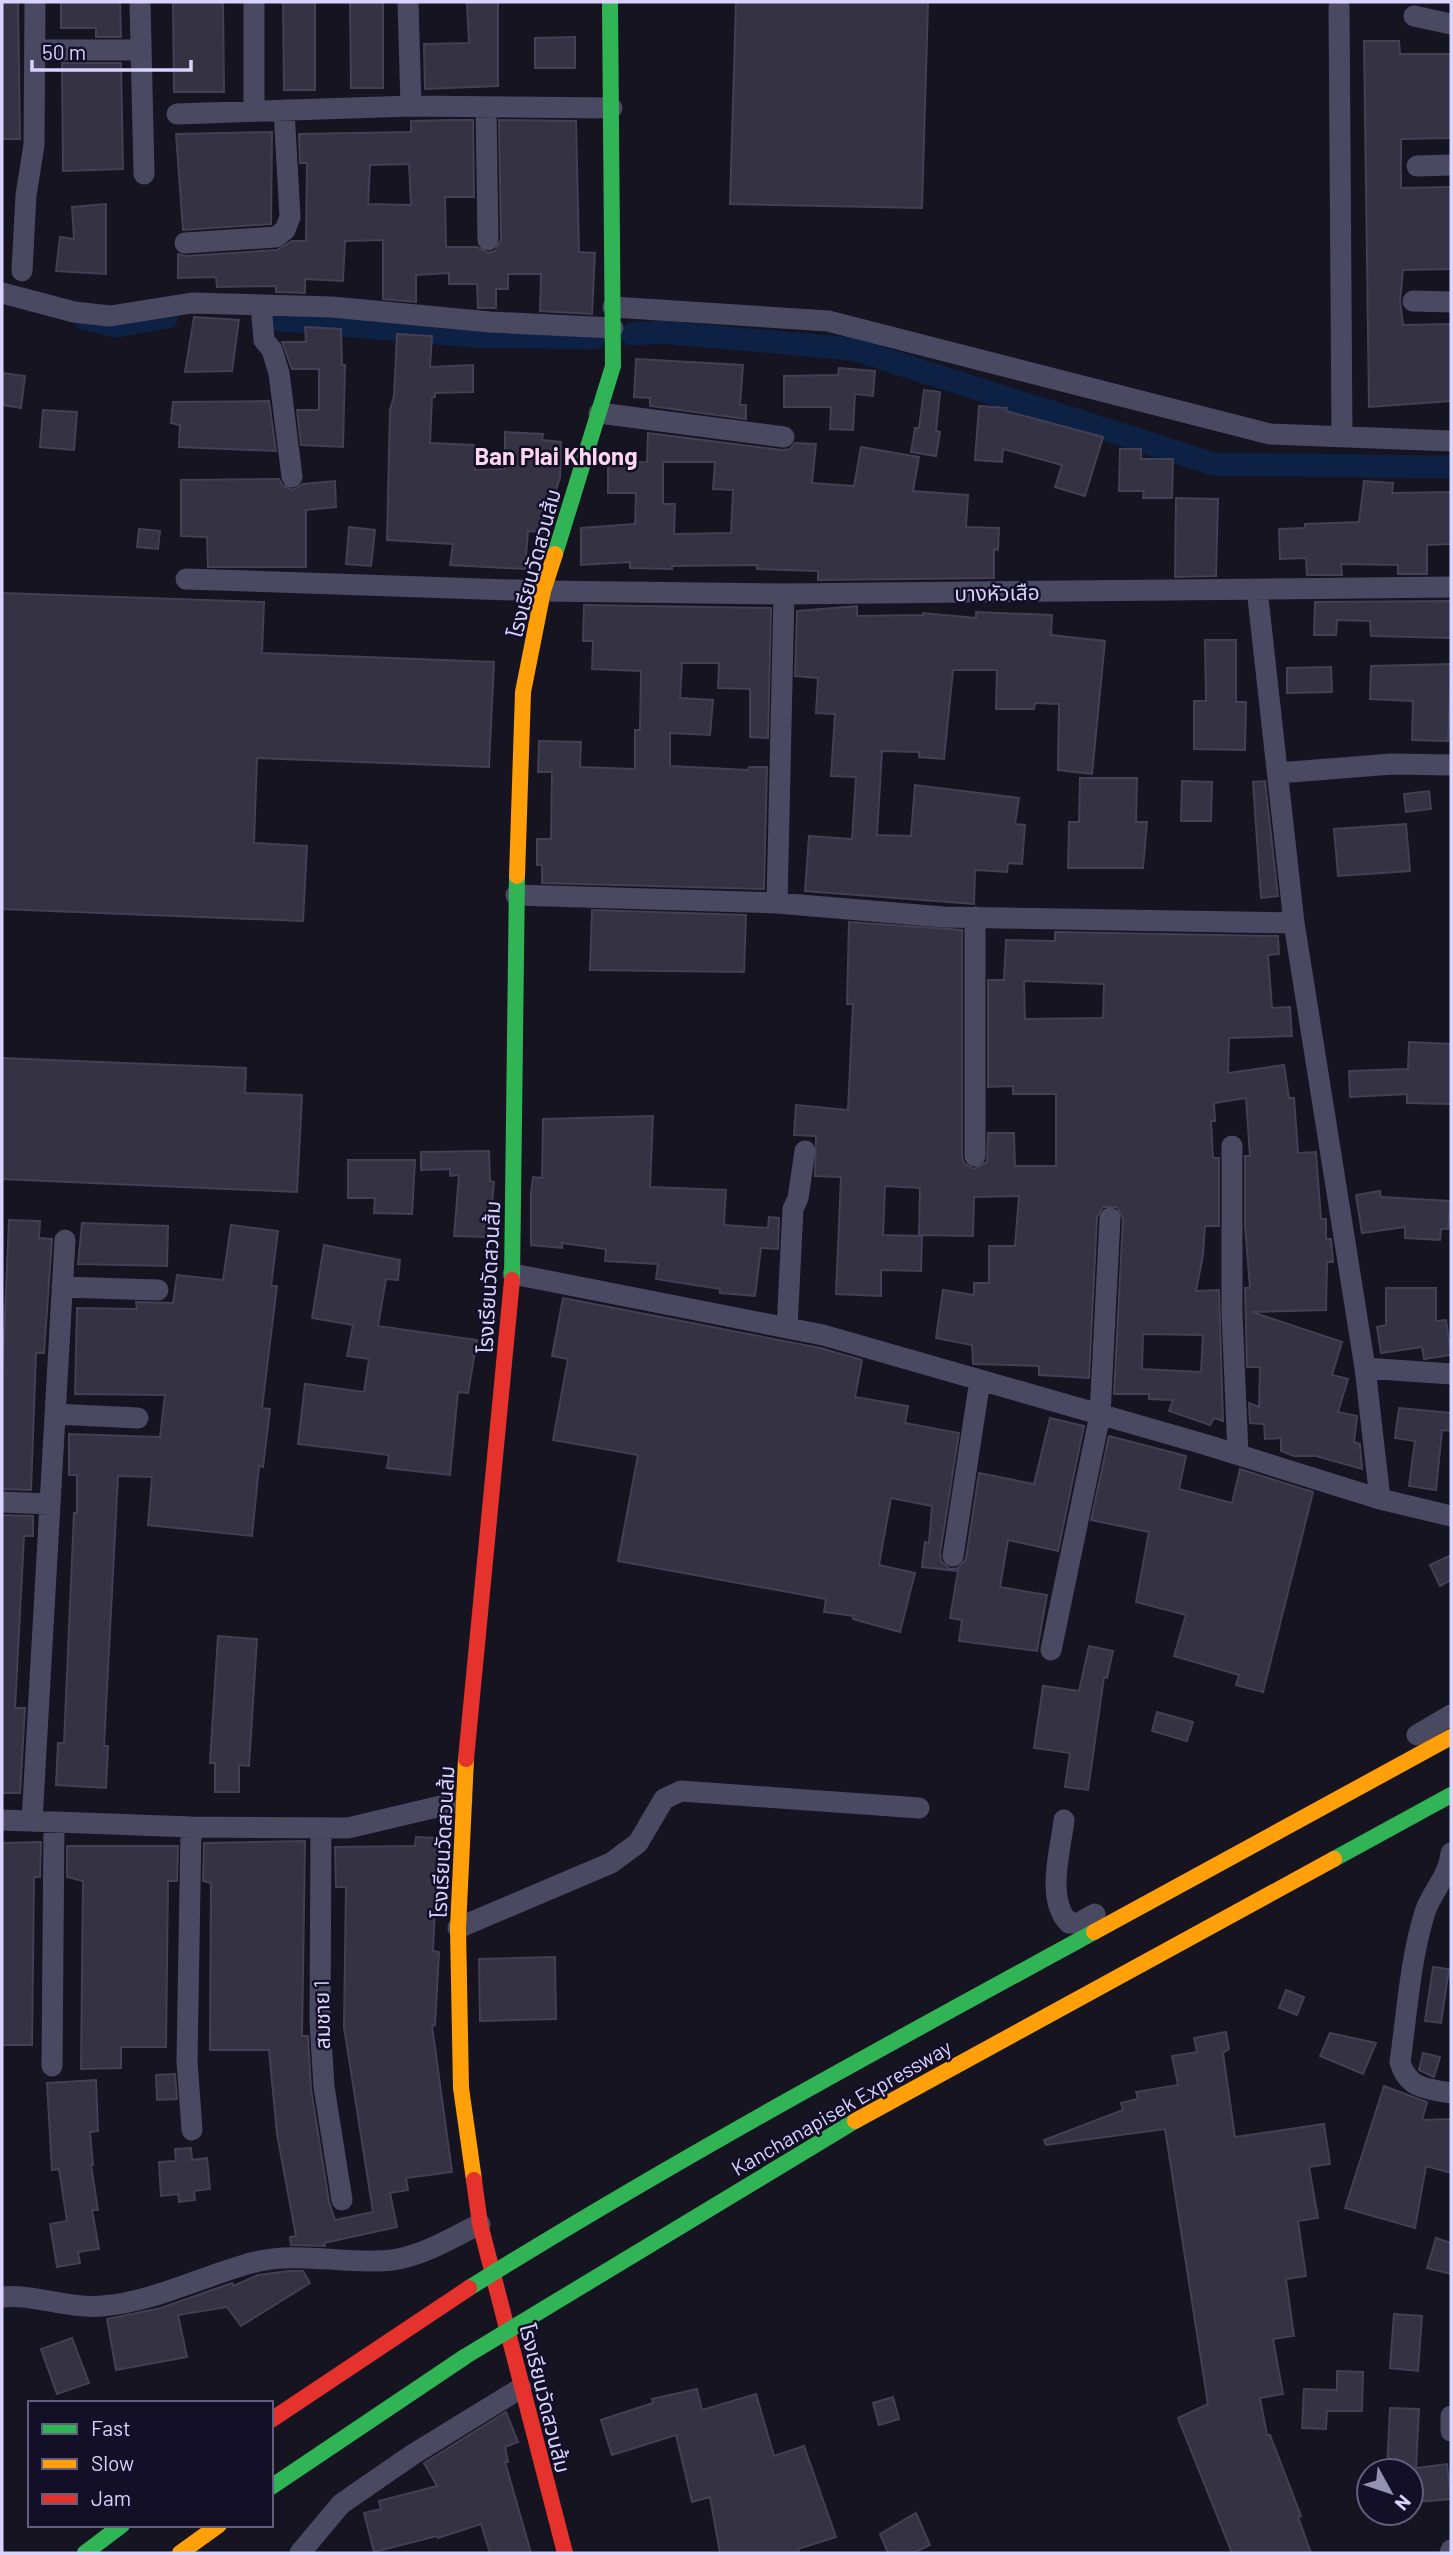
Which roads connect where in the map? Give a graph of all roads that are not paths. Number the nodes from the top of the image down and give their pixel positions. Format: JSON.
{"nodes":[{"id":1,"x":35,"y":2,"type":"edge"},
{"id":2,"x":140,"y":2,"type":"edge"},
{"id":3,"x":254,"y":2,"type":"edge"},
{"id":4,"x":408,"y":2,"type":"edge"},
{"id":5,"x":611,"y":2,"type":"edge"},
{"id":6,"x":1339,"y":6,"type":"dead end"},
{"id":7,"x":1414,"y":16,"type":"dead end"},
{"id":8,"x":1451,"y":24,"type":"edge"},
{"id":9,"x":34,"y":50,"type":"junction"},
{"id":10,"x":141,"y":50,"type":"junction"},
{"id":11,"x":411,"y":106,"type":"junction"},
{"id":12,"x":486,"y":107,"type":"junction"},
{"id":13,"x":612,"y":108,"type":"junction"},
{"id":14,"x":284,"y":110,"type":"junction"},
{"id":15,"x":254,"y":111,"type":"junction"},
{"id":16,"x":177,"y":114,"type":"dead end"},
{"id":17,"x":1451,"y":165,"type":"edge"},
{"id":18,"x":1417,"y":166,"type":"dead end"},
{"id":19,"x":144,"y":174,"type":"dead end"},
{"id":20,"x":488,"y":240,"type":"dead end"},
{"id":21,"x":185,"y":243,"type":"dead end"},
{"id":22,"x":24,"y":285,"type":"junction"},
{"id":23,"x":2,"y":293,"type":"edge"},
{"id":24,"x":1413,"y":301,"type":"dead end"},
{"id":25,"x":1451,"y":302,"type":"edge"},
{"id":26,"x":261,"y":305,"type":"junction"},
{"id":27,"x":613,"y":317,"type":"junction"},
{"id":28,"x":599,"y":413,"type":"junction"},
{"id":29,"x":1342,"y":437,"type":"junction"},
{"id":30,"x":785,"y":438,"type":"dead end"},
{"id":31,"x":1451,"y":441,"type":"edge"},
{"id":32,"x":292,"y":477,"type":"dead end"},
{"id":33,"x":186,"y":579,"type":"dead end"},
{"id":34,"x":1451,"y":587,"type":"edge"},
{"id":35,"x":1257,"y":589,"type":"junction"},
{"id":36,"x":542,"y":591,"type":"junction"},
{"id":37,"x":784,"y":594,"type":"junction"},
{"id":38,"x":1451,"y":765,"type":"edge"},
{"id":39,"x":1278,"y":773,"type":"junction"},
{"id":40,"x":516,"y":895,"type":"junction"},
{"id":41,"x":777,"y":903,"type":"junction"},
{"id":42,"x":975,"y":917,"type":"junction"},
{"id":43,"x":1294,"y":923,"type":"junction"},
{"id":44,"x":1232,"y":1146,"type":"dead end"},
{"id":45,"x":805,"y":1151,"type":"dead end"},
{"id":46,"x":975,"y":1156,"type":"dead end"},
{"id":47,"x":1110,"y":1218,"type":"dead end"},
{"id":48,"x":65,"y":1240,"type":"dead end"},
{"id":49,"x":513,"y":1274,"type":"junction"},
{"id":50,"x":62,"y":1287,"type":"junction"},
{"id":51,"x":158,"y":1290,"type":"dead end"},
{"id":52,"x":787,"y":1328,"type":"junction"},
{"id":53,"x":1365,"y":1368,"type":"junction"},
{"id":54,"x":1451,"y":1374,"type":"edge"},
{"id":55,"x":980,"y":1380,"type":"junction"},
{"id":56,"x":55,"y":1414,"type":"junction"},
{"id":57,"x":1100,"y":1415,"type":"junction"},
{"id":58,"x":138,"y":1418,"type":"dead end"},
{"id":59,"x":1238,"y":1454,"type":"junction"},
{"id":60,"x":1380,"y":1499,"type":"junction"},
{"id":61,"x":2,"y":1502,"type":"edge"},
{"id":62,"x":50,"y":1504,"type":"junction"},
{"id":63,"x":1451,"y":1516,"type":"edge"},
{"id":64,"x":953,"y":1556,"type":"dead end"},
{"id":65,"x":1051,"y":1650,"type":"dead end"},
{"id":66,"x":1451,"y":1714,"type":"edge"},
{"id":67,"x":1451,"y":1737,"type":"edge"},
{"id":68,"x":1451,"y":1794,"type":"edge"},
{"id":69,"x":463,"y":1801,"type":"junction"},
{"id":70,"x":919,"y":1808,"type":"dead end"},
{"id":71,"x":2,"y":1819,"type":"edge"},
{"id":72,"x":1064,"y":1820,"type":"dead end"},
{"id":73,"x":43,"y":1821,"type":"junction"},
{"id":74,"x":191,"y":1827,"type":"junction"},
{"id":75,"x":321,"y":1828,"type":"junction"},
{"id":76,"x":1451,"y":1853,"type":"edge"},
{"id":77,"x":458,"y":1928,"type":"junction"},
{"id":78,"x":52,"y":2066,"type":"dead end"},
{"id":79,"x":1451,"y":2093,"type":"edge"},
{"id":80,"x":192,"y":2130,"type":"dead end"},
{"id":81,"x":342,"y":2200,"type":"dead end"},
{"id":82,"x":480,"y":2224,"type":"junction"},
{"id":83,"x":2,"y":2297,"type":"edge"},
{"id":84,"x":521,"y":2388,"type":"junction"},
{"id":85,"x":1451,"y":2416,"type":"edge"},
{"id":86,"x":273,"y":2419,"type":"edge"},
{"id":87,"x":1451,"y":2431,"type":"edge"},
{"id":88,"x":273,"y":2486,"type":"edge"},
{"id":89,"x":119,"y":2527,"type":"edge"},
{"id":90,"x":216,"y":2527,"type":"edge"},
{"id":91,"x":85,"y":2553,"type":"edge"},
{"id":92,"x":180,"y":2553,"type":"edge"},
{"id":93,"x":300,"y":2553,"type":"edge"},
{"id":94,"x":565,"y":2553,"type":"edge"}],
"edges":[{"from":1,"to":9,"type":"street"},
{"from":2,"to":10,"type":"street"},
{"from":3,"to":15,"type":"street"},
{"from":4,"to":11,"type":"street"},
{"from":5,"to":13,"type":"main road","name":"โรงเรียนวัดสวนส้ม"},
{"from":6,"to":29,"type":"street"},
{"from":7,"to":8,"type":"street"},
{"from":9,"to":10,"type":"street"},
{"from":9,"to":22,"type":"street"},
{"from":10,"to":19,"type":"street"},
{"from":11,"to":12,"type":"street"},
{"from":11,"to":14,"type":"street"},
{"from":12,"to":13,"type":"street"},
{"from":12,"to":20,"type":"street"},
{"from":13,"to":27,"type":"main road","name":"โรงเรียนวัดสวนส้ม"},
{"from":14,"to":15,"type":"street"},
{"from":14,"to":21,"type":"street"},
{"from":15,"to":16,"type":"street"},
{"from":17,"to":18,"type":"street"},
{"from":22,"to":23,"type":"street"},
{"from":22,"to":26,"type":"street"},
{"from":24,"to":25,"type":"street"},
{"from":26,"to":27,"type":"street"},
{"from":26,"to":32,"type":"street"},
{"from":27,"to":28,"type":"main road","name":"โรงเรียนวัดสวนส้ม"},
{"from":27,"to":29,"type":"street"},
{"from":28,"to":30,"type":"street"},
{"from":28,"to":36,"type":"main road","name":"โรงเรียนวัดสวนส้ม"},
{"from":29,"to":31,"type":"street"},
{"from":33,"to":36,"type":"street","name":"บางหัวเสือ"},
{"from":34,"to":35,"type":"street","name":"บางหัวเสือ"},
{"from":35,"to":37,"type":"street","name":"บางหัวเสือ"},
{"from":35,"to":39,"type":"street"},
{"from":36,"to":37,"type":"street","name":"บางหัวเสือ"},
{"from":36,"to":40,"type":"main road","name":"โรงเรียนวัดสวนส้ม"},
{"from":37,"to":41,"type":"street"},
{"from":38,"to":39,"type":"street"},
{"from":39,"to":43,"type":"street"},
{"from":40,"to":41,"type":"street"},
{"from":40,"to":49,"type":"main road","name":"โรงเรียนวัดสวนส้ม"},
{"from":41,"to":42,"type":"street"},
{"from":42,"to":43,"type":"street"},
{"from":42,"to":46,"type":"street"},
{"from":43,"to":53,"type":"street"},
{"from":44,"to":59,"type":"street"},
{"from":45,"to":52,"type":"street"},
{"from":47,"to":57,"type":"street"},
{"from":48,"to":50,"type":"street"},
{"from":49,"to":52,"type":"street"},
{"from":49,"to":69,"type":"main road","name":"โรงเรียนวัดสวนส้ม"},
{"from":50,"to":51,"type":"street"},
{"from":50,"to":56,"type":"street"},
{"from":52,"to":55,"type":"street"},
{"from":53,"to":54,"type":"street"},
{"from":53,"to":60,"type":"street"},
{"from":55,"to":57,"type":"street"},
{"from":55,"to":64,"type":"street"},
{"from":56,"to":58,"type":"street"},
{"from":56,"to":62,"type":"street"},
{"from":57,"to":59,"type":"street"},
{"from":57,"to":65,"type":"street"},
{"from":59,"to":60,"type":"street"},
{"from":60,"to":63,"type":"street"},
{"from":61,"to":62,"type":"street"},
{"from":62,"to":73,"type":"street"},
{"from":66,"to":72,"type":"street"},
{"from":67,"to":86,"type":"main road","name":"Kanchanapisek Expressway","bridge":true},
{"from":68,"to":88,"type":"main road","name":"Kanchanapisek Expressway","bridge":true},
{"from":69,"to":75,"type":"street"},
{"from":69,"to":77,"type":"main road","name":"โรงเรียนวัดสวนส้ม"},
{"from":70,"to":77,"type":"street"},
{"from":71,"to":73,"type":"street"},
{"from":73,"to":74,"type":"street"},
{"from":73,"to":78,"type":"street"},
{"from":74,"to":75,"type":"street"},
{"from":74,"to":80,"type":"street"},
{"from":75,"to":81,"type":"street","name":"สมชาย 1"},
{"from":76,"to":79,"type":"street"},
{"from":77,"to":82,"type":"main road","name":"โรงเรียนวัดสวนส้ม"},
{"from":82,"to":83,"type":"street"},
{"from":82,"to":84,"type":"main road","name":"โรงเรียนวัดสวนส้ม"},
{"from":84,"to":93,"type":"street"},
{"from":84,"to":94,"type":"main road","name":"โรงเรียนวัดสวนส้ม"},
{"from":85,"to":87,"type":"street"},
{"from":89,"to":91,"type":"main road"},
{"from":90,"to":92,"type":"main road"}]}
